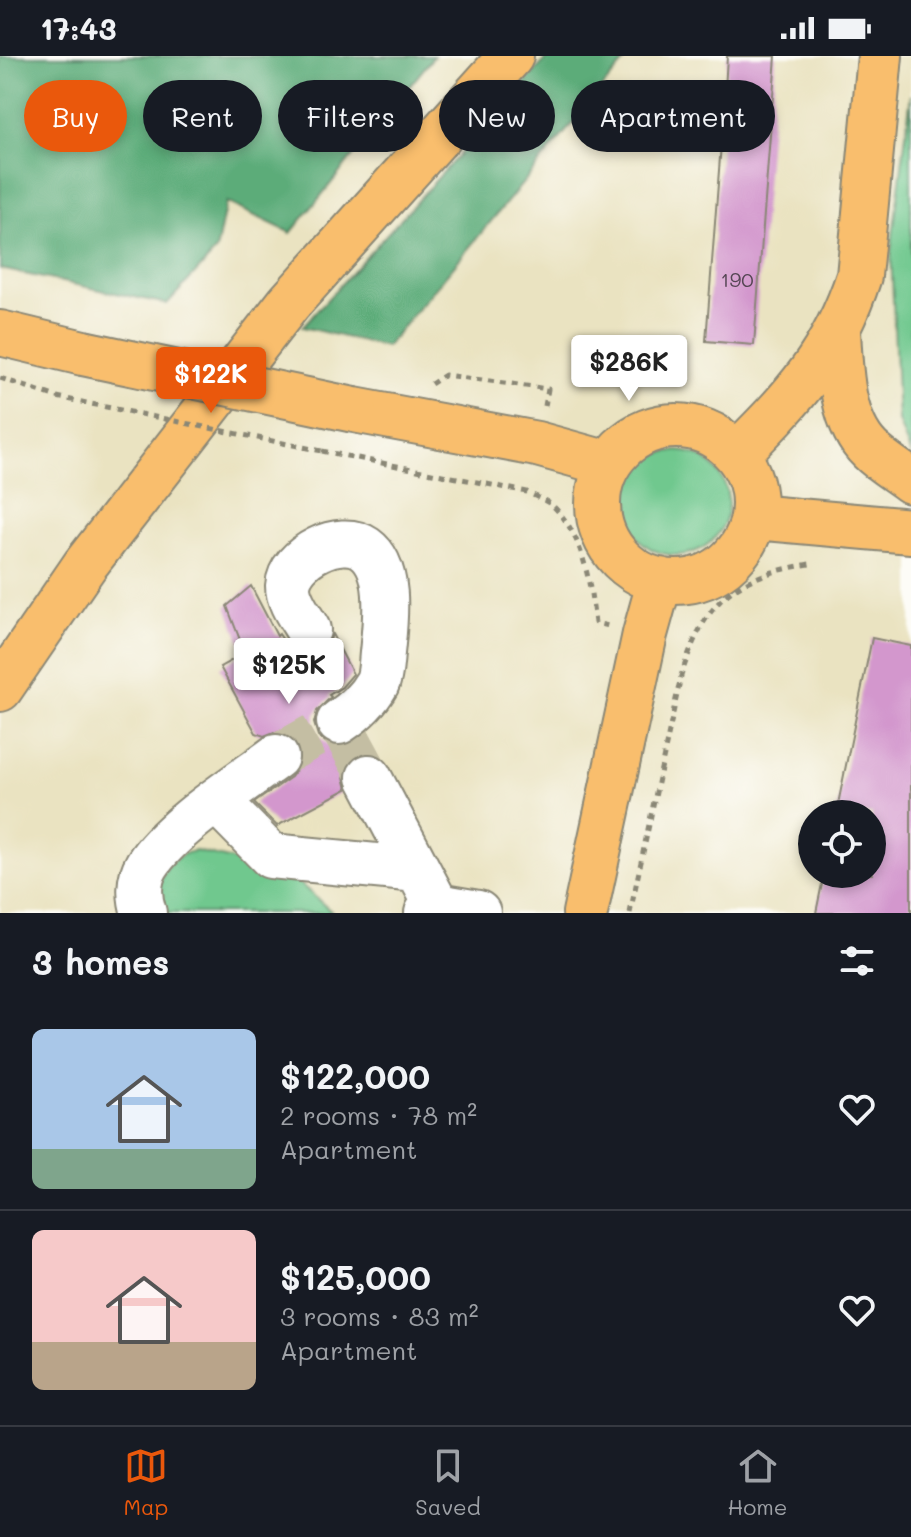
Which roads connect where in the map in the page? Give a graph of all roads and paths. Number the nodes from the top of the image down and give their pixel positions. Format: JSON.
{"nodes":[{"id":1,"x":880,"y":57,"type":"edge"},
{"id":2,"x":507,"y":59,"type":"edge"},
{"id":3,"x":838,"y":330,"type":"junction"},
{"id":4,"x":0,"y":333,"type":"edge"},
{"id":5,"x":445,"y":375,"type":"dead end"},
{"id":6,"x":0,"y":378,"type":"edge"},
{"id":7,"x":548,"y":389,"type":"dead end"},
{"id":8,"x":737,"y":454,"type":"junction"},
{"id":9,"x":609,"y":464,"type":"junction"},
{"id":10,"x":911,"y":481,"type":"edge"},
{"id":11,"x":753,"y":517,"type":"junction"},
{"id":12,"x":911,"y":531,"type":"edge"},
{"id":13,"x":821,"y":564,"type":"dead end"},
{"id":14,"x":660,"y":580,"type":"junction"},
{"id":15,"x":595,"y":623,"type":"dead end"},
{"id":16,"x":308,"y":630,"type":"dead end"},
{"id":17,"x":0,"y":689,"type":"edge"},
{"id":18,"x":341,"y":717,"type":"tunnel mouth"},
{"id":19,"x":276,"y":757,"type":"tunnel mouth"},
{"id":20,"x":369,"y":777,"type":"tunnel mouth"},
{"id":21,"x":217,"y":801,"type":"junction"},
{"id":22,"x":440,"y":900,"type":"edge"},
{"id":23,"x":144,"y":913,"type":"edge"},
{"id":24,"x":585,"y":913,"type":"edge"},
{"id":25,"x":630,"y":913,"type":"edge"}],
"edges":[{"from":1,"to":3,"type":"main road"},
{"from":2,"to":17,"type":"main road"},
{"from":3,"to":8,"type":"main road"},
{"from":3,"to":10,"type":"main road"},
{"from":4,"to":9,"type":"main road","bridge":true},
{"from":5,"to":7,"type":"path"},
{"from":6,"to":15,"type":"path","bridge":true},
{"from":8,"to":9,"type":"main road"},
{"from":8,"to":11,"type":"main road"},
{"from":9,"to":14,"type":"main road"},
{"from":11,"to":12,"type":"main road"},
{"from":11,"to":14,"type":"main road"},
{"from":13,"to":25,"type":"path"},
{"from":14,"to":24,"type":"main road"},
{"from":16,"to":18,"type":"lane"},
{"from":19,"to":21,"type":"lane"},
{"from":20,"to":22,"type":"lane"},
{"from":21,"to":22,"type":"lane"},
{"from":21,"to":23,"type":"lane"}]}
